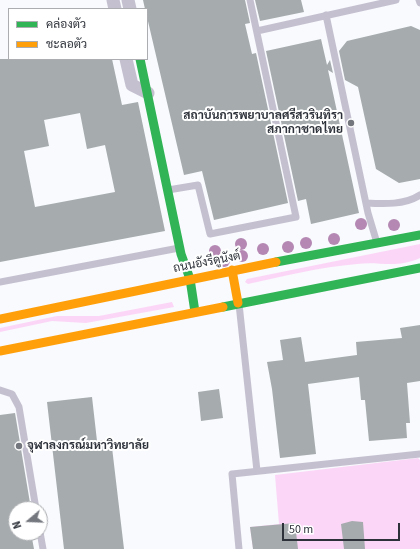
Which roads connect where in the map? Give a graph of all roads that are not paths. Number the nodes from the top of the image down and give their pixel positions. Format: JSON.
{"nodes":[{"id":1,"x":250,"y":0,"type":"edge"},
{"id":2,"x":396,"y":0,"type":"edge"},
{"id":3,"x":326,"y":15,"type":"junction"},
{"id":4,"x":257,"y":31,"type":"junction"},
{"id":5,"x":126,"y":60,"type":"edge"},
{"id":6,"x":140,"y":60,"type":"edge"},
{"id":7,"x":148,"y":94,"type":"junction"},
{"id":8,"x":168,"y":190,"type":"junction"},
{"id":9,"x":420,"y":195,"type":"edge"},
{"id":10,"x":366,"y":203,"type":"junction"},
{"id":11,"x":420,"y":235,"type":"edge"},
{"id":12,"x":377,"y":243,"type":"junction"},
{"id":13,"x":180,"y":248,"type":"junction"},
{"id":14,"x":420,"y":268,"type":"edge"},
{"id":15,"x":232,"y":270,"type":"junction"},
{"id":16,"x":190,"y":278,"type":"junction"},
{"id":17,"x":0,"y":282,"type":"edge"},
{"id":18,"x":238,"y":303,"type":"junction"},
{"id":19,"x":195,"y":312,"type":"junction"},
{"id":20,"x":0,"y":319,"type":"edge"},
{"id":21,"x":0,"y":351,"type":"edge"},
{"id":22,"x":0,"y":390,"type":"edge"},
{"id":23,"x":420,"y":454,"type":"edge"},
{"id":24,"x":258,"y":471,"type":"junction"},
{"id":25,"x":35,"y":501,"type":"edge"},
{"id":26,"x":239,"y":549,"type":"edge"}],
"edges":[{"from":1,"to":4,"type":"lane"},
{"from":2,"to":3,"type":"lane"},
{"from":3,"to":4,"type":"lane"},
{"from":3,"to":10,"type":"lane"},
{"from":4,"to":8,"type":"lane"},
{"from":5,"to":7,"type":"street"},
{"from":6,"to":7,"type":"main road"},
{"from":7,"to":8,"type":"main road"},
{"from":8,"to":13,"type":"main road"},
{"from":9,"to":10,"type":"lane"},
{"from":10,"to":12,"type":"lane"},
{"from":11,"to":12,"type":"main road","name":"ถนนอังรีดูนังต์"},
{"from":12,"to":15,"type":"main road","name":"ถนนอังรีดูนังต์"},
{"from":13,"to":16,"type":"main road"},
{"from":13,"to":17,"type":"lane"},
{"from":14,"to":18,"type":"main road"},
{"from":15,"to":16,"type":"main road","name":"ถนนอังรีดูนังต์"},
{"from":15,"to":18,"type":"main road"},
{"from":16,"to":19,"type":"main road"},
{"from":16,"to":20,"type":"main road","name":"ถนนอังรีดูนังต์"},
{"from":18,"to":19,"type":"main road"},
{"from":18,"to":24,"type":"lane"},
{"from":19,"to":21,"type":"main road"},
{"from":22,"to":25,"type":"lane"},
{"from":23,"to":24,"type":"lane"},
{"from":24,"to":26,"type":"lane"}]}
